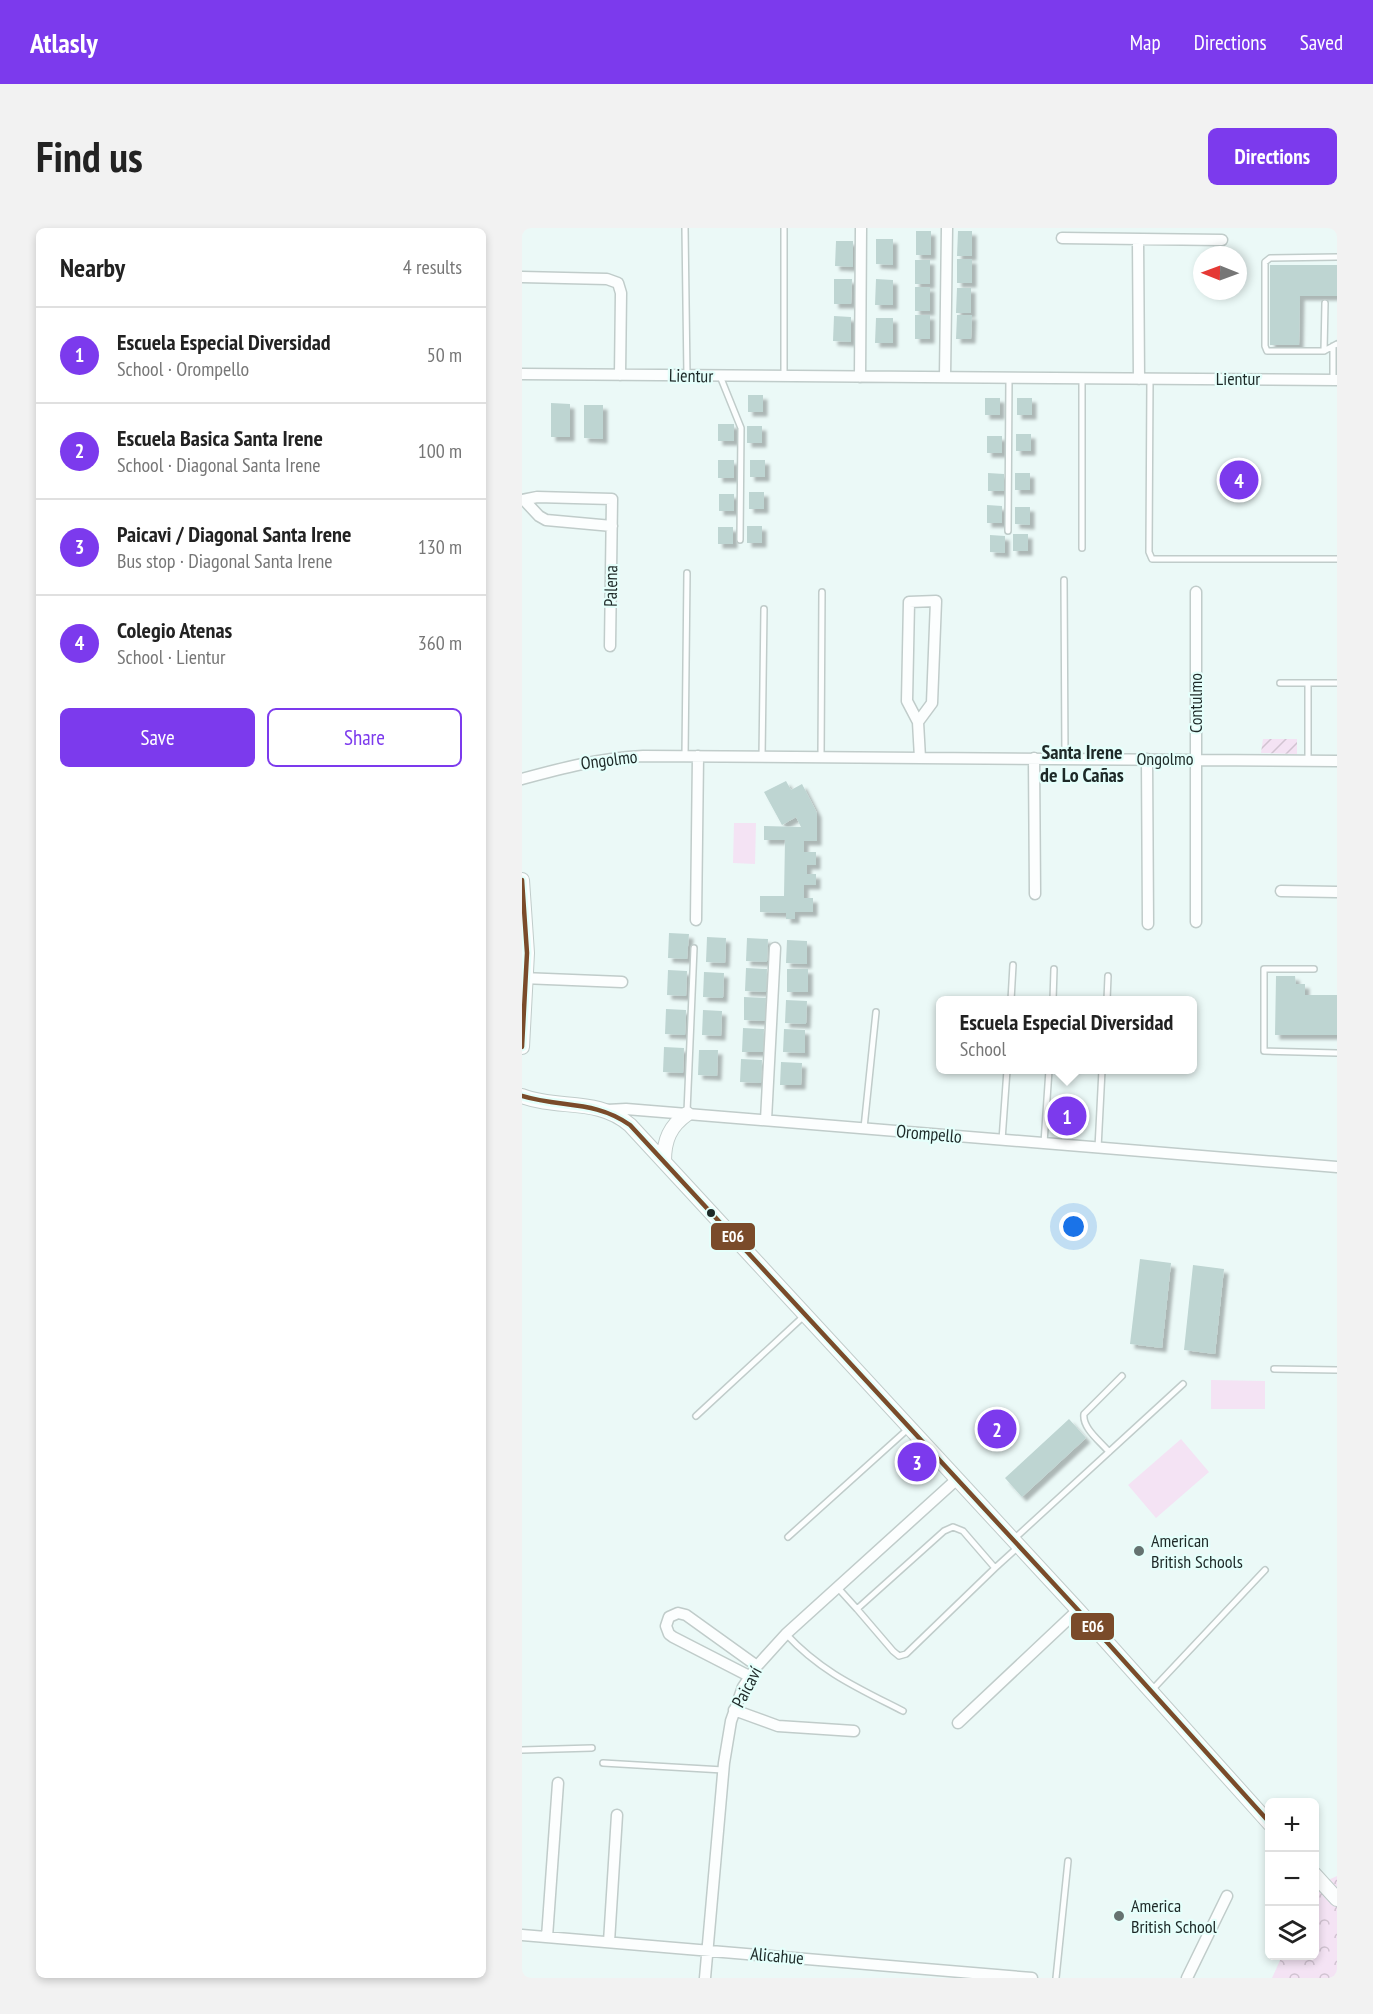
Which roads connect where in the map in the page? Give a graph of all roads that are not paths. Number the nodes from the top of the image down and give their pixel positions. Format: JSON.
{"nodes":[{"id":1,"x":685,"y":228,"type":"edge"},
{"id":2,"x":784,"y":228,"type":"edge"},
{"id":3,"x":861,"y":228,"type":"edge"},
{"id":4,"x":947,"y":228,"type":"edge"},
{"id":5,"x":1062,"y":238,"type":"dead end"},
{"id":6,"x":1138,"y":239,"type":"junction"},
{"id":7,"x":1222,"y":240,"type":"dead end"},
{"id":8,"x":1337,"y":257,"type":"edge"},
{"id":9,"x":522,"y":278,"type":"edge"},
{"id":10,"x":1325,"y":303,"type":"dead end"},
{"id":11,"x":1335,"y":345,"type":"edge"},
{"id":12,"x":1324,"y":351,"type":"junction"},
{"id":13,"x":522,"y":374,"type":"edge"},
{"id":14,"x":620,"y":375,"type":"junction"},
{"id":15,"x":687,"y":376,"type":"junction"},
{"id":16,"x":720,"y":376,"type":"junction"},
{"id":17,"x":784,"y":376,"type":"junction"},
{"id":18,"x":860,"y":377,"type":"junction"},
{"id":19,"x":945,"y":377,"type":"junction"},
{"id":20,"x":1009,"y":378,"type":"junction"},
{"id":21,"x":1082,"y":378,"type":"junction"},
{"id":22,"x":1138,"y":379,"type":"junction"},
{"id":23,"x":1150,"y":379,"type":"junction"},
{"id":24,"x":1335,"y":380,"type":"edge"},
{"id":25,"x":523,"y":500,"type":"edge"},
{"id":26,"x":612,"y":526,"type":"junction"},
{"id":27,"x":1008,"y":531,"type":"dead end"},
{"id":28,"x":740,"y":540,"type":"dead end"},
{"id":29,"x":1082,"y":548,"type":"dead end"},
{"id":30,"x":1337,"y":560,"type":"edge"},
{"id":31,"x":687,"y":573,"type":"dead end"},
{"id":32,"x":1065,"y":580,"type":"dead end"},
{"id":33,"x":822,"y":591,"type":"dead end"},
{"id":34,"x":1196,"y":592,"type":"dead end"},
{"id":35,"x":764,"y":609,"type":"dead end"},
{"id":36,"x":610,"y":646,"type":"dead end"},
{"id":37,"x":1280,"y":683,"type":"dead end"},
{"id":38,"x":1308,"y":683,"type":"junction"},
{"id":39,"x":1337,"y":683,"type":"edge"},
{"id":40,"x":918,"y":722,"type":"junction"},
{"id":41,"x":685,"y":756,"type":"junction"},
{"id":42,"x":698,"y":756,"type":"junction"},
{"id":43,"x":762,"y":757,"type":"junction"},
{"id":44,"x":821,"y":757,"type":"junction"},
{"id":45,"x":920,"y":758,"type":"junction"},
{"id":46,"x":1034,"y":759,"type":"junction"},
{"id":47,"x":1065,"y":759,"type":"junction"},
{"id":48,"x":1147,"y":759,"type":"junction"},
{"id":49,"x":1196,"y":760,"type":"junction"},
{"id":50,"x":1308,"y":760,"type":"junction"},
{"id":51,"x":1337,"y":760,"type":"edge"},
{"id":52,"x":522,"y":779,"type":"edge"},
{"id":53,"x":522,"y":880,"type":"edge"},
{"id":54,"x":1281,"y":891,"type":"dead end"},
{"id":55,"x":1337,"y":892,"type":"edge"},
{"id":56,"x":1035,"y":894,"type":"dead end"},
{"id":57,"x":696,"y":920,"type":"dead end"},
{"id":58,"x":1196,"y":922,"type":"dead end"},
{"id":59,"x":1148,"y":924,"type":"dead end"},
{"id":60,"x":694,"y":948,"type":"dead end"},
{"id":61,"x":775,"y":948,"type":"dead end"},
{"id":62,"x":1013,"y":965,"type":"dead end"},
{"id":63,"x":1054,"y":969,"type":"dead end"},
{"id":64,"x":1314,"y":969,"type":"dead end"},
{"id":65,"x":1108,"y":976,"type":"dead end"},
{"id":66,"x":524,"y":978,"type":"edge"},
{"id":67,"x":622,"y":982,"type":"dead end"},
{"id":68,"x":1011,"y":996,"type":"edge"},
{"id":69,"x":1053,"y":996,"type":"edge"},
{"id":70,"x":1107,"y":996,"type":"edge"},
{"id":71,"x":876,"y":1012,"type":"dead end"},
{"id":72,"x":522,"y":1047,"type":"edge"},
{"id":73,"x":1337,"y":1053,"type":"edge"},
{"id":74,"x":1007,"y":1074,"type":"edge"},
{"id":75,"x":1049,"y":1074,"type":"edge"},
{"id":76,"x":1102,"y":1074,"type":"edge"},
{"id":77,"x":522,"y":1096,"type":"edge"},
{"id":78,"x":607,"y":1110,"type":"junction"},
{"id":79,"x":687,"y":1114,"type":"junction"},
{"id":80,"x":766,"y":1120,"type":"junction"},
{"id":81,"x":864,"y":1128,"type":"junction"},
{"id":82,"x":1002,"y":1140,"type":"junction"},
{"id":83,"x":1044,"y":1143,"type":"junction"},
{"id":84,"x":1098,"y":1148,"type":"junction"},
{"id":85,"x":664,"y":1161,"type":"junction"},
{"id":86,"x":1337,"y":1167,"type":"edge"},
{"id":87,"x":805,"y":1315,"type":"junction"},
{"id":88,"x":1274,"y":1369,"type":"dead end"},
{"id":89,"x":1337,"y":1370,"type":"edge"},
{"id":90,"x":1122,"y":1376,"type":"dead end"},
{"id":91,"x":1183,"y":1384,"type":"dead end"},
{"id":92,"x":696,"y":1416,"type":"dead end"},
{"id":93,"x":909,"y":1428,"type":"junction"},
{"id":94,"x":1109,"y":1452,"type":"junction"},
{"id":95,"x":956,"y":1480,"type":"junction"},
{"id":96,"x":788,"y":1537,"type":"dead end"},
{"id":97,"x":1015,"y":1543,"type":"junction"},
{"id":98,"x":995,"y":1568,"type":"junction"},
{"id":99,"x":1265,"y":1570,"type":"dead end"},
{"id":100,"x":838,"y":1588,"type":"junction"},
{"id":101,"x":856,"y":1609,"type":"junction"},
{"id":102,"x":1078,"y":1610,"type":"junction"},
{"id":103,"x":786,"y":1634,"type":"junction"},
{"id":104,"x":757,"y":1666,"type":"junction"},
{"id":105,"x":750,"y":1676,"type":"junction"},
{"id":106,"x":1151,"y":1691,"type":"junction"},
{"id":107,"x":734,"y":1710,"type":"junction"},
{"id":108,"x":903,"y":1711,"type":"dead end"},
{"id":109,"x":958,"y":1723,"type":"dead end"},
{"id":110,"x":854,"y":1731,"type":"dead end"},
{"id":111,"x":592,"y":1748,"type":"dead end"},
{"id":112,"x":522,"y":1750,"type":"edge"},
{"id":113,"x":603,"y":1762,"type":"dead end"},
{"id":114,"x":723,"y":1770,"type":"junction"},
{"id":115,"x":558,"y":1783,"type":"dead end"},
{"id":116,"x":617,"y":1815,"type":"dead end"},
{"id":117,"x":1265,"y":1819,"type":"edge"},
{"id":118,"x":1068,"y":1861,"type":"dead end"},
{"id":119,"x":1319,"y":1879,"type":"edge"},
{"id":120,"x":1227,"y":1896,"type":"dead end"},
{"id":121,"x":1337,"y":1899,"type":"edge"},
{"id":122,"x":522,"y":1935,"type":"edge"},
{"id":123,"x":547,"y":1937,"type":"junction"},
{"id":124,"x":609,"y":1942,"type":"junction"},
{"id":125,"x":708,"y":1950,"type":"junction"},
{"id":126,"x":973,"y":1975,"type":"edge"},
{"id":127,"x":1008,"y":1977,"type":"edge"},
{"id":128,"x":705,"y":1978,"type":"edge"},
{"id":129,"x":1032,"y":1978,"type":"edge"},
{"id":130,"x":1056,"y":1978,"type":"edge"},
{"id":131,"x":1187,"y":1978,"type":"edge"}],
"edges":[{"from":1,"to":15,"type":"lane"},
{"from":2,"to":17,"type":"lane"},
{"from":3,"to":18,"type":"street"},
{"from":4,"to":19,"type":"street"},
{"from":5,"to":6,"type":"street"},
{"from":6,"to":7,"type":"street"},
{"from":6,"to":22,"type":"street"},
{"from":8,"to":12,"type":"lane"},
{"from":9,"to":14,"type":"street"},
{"from":10,"to":12,"type":"lane"},
{"from":11,"to":12,"type":"lane"},
{"from":11,"to":24,"type":"lane"},
{"from":13,"to":14,"type":"street","name":"Lientur"},
{"from":14,"to":15,"type":"street","name":"Lientur"},
{"from":15,"to":16,"type":"street","name":"Lientur"},
{"from":16,"to":17,"type":"street","name":"Lientur"},
{"from":16,"to":28,"type":"lane"},
{"from":17,"to":18,"type":"street","name":"Lientur"},
{"from":18,"to":19,"type":"street","name":"Lientur"},
{"from":19,"to":20,"type":"street","name":"Lientur"},
{"from":20,"to":21,"type":"street","name":"Lientur"},
{"from":20,"to":27,"type":"lane"},
{"from":21,"to":22,"type":"street","name":"Lientur"},
{"from":21,"to":29,"type":"lane"},
{"from":22,"to":23,"type":"street","name":"Lientur"},
{"from":23,"to":24,"type":"street","name":"Lientur"},
{"from":23,"to":30,"type":"lane"},
{"from":25,"to":26,"type":"street","name":"Palena"},
{"from":25,"to":26,"type":"street","name":"Palena"},
{"from":26,"to":36,"type":"street","name":"Palena"},
{"from":31,"to":41,"type":"lane"},
{"from":32,"to":47,"type":"lane"},
{"from":33,"to":44,"type":"lane"},
{"from":34,"to":49,"type":"street","name":"Contulmo"},
{"from":35,"to":43,"type":"lane"},
{"from":37,"to":38,"type":"lane"},
{"from":38,"to":39,"type":"lane"},
{"from":38,"to":50,"type":"lane"},
{"from":40,"to":40,"type":"street"},
{"from":40,"to":45,"type":"street"},
{"from":41,"to":42,"type":"street","name":"Ongolmo"},
{"from":41,"to":52,"type":"street","name":"Ongolmo"},
{"from":42,"to":43,"type":"street","name":"Ongolmo"},
{"from":42,"to":57,"type":"street"},
{"from":43,"to":44,"type":"street","name":"Ongolmo"},
{"from":44,"to":45,"type":"street","name":"Ongolmo"},
{"from":45,"to":46,"type":"street","name":"Ongolmo"},
{"from":46,"to":47,"type":"street","name":"Ongolmo"},
{"from":46,"to":56,"type":"street"},
{"from":47,"to":48,"type":"street","name":"Ongolmo"},
{"from":48,"to":49,"type":"street","name":"Ongolmo"},
{"from":48,"to":59,"type":"street"},
{"from":49,"to":50,"type":"street","name":"Ongolmo"},
{"from":49,"to":58,"type":"street","name":"Contulmo"},
{"from":50,"to":51,"type":"street","name":"Ongolmo"},
{"from":53,"to":66,"type":"street"},
{"from":54,"to":55,"type":"street"},
{"from":60,"to":79,"type":"lane"},
{"from":61,"to":80,"type":"street"},
{"from":62,"to":68,"type":"lane"},
{"from":63,"to":69,"type":"lane"},
{"from":64,"to":73,"type":"lane"},
{"from":65,"to":70,"type":"lane"},
{"from":66,"to":67,"type":"street"},
{"from":66,"to":72,"type":"street"},
{"from":71,"to":81,"type":"lane"},
{"from":74,"to":82,"type":"lane"},
{"from":75,"to":83,"type":"lane"},
{"from":76,"to":84,"type":"lane"},
{"from":77,"to":78,"type":"street","name":"Orompello"},
{"from":78,"to":79,"type":"street","name":"Orompello"},
{"from":78,"to":85,"type":"street"},
{"from":79,"to":80,"type":"street","name":"Orompello"},
{"from":79,"to":85,"type":"street"},
{"from":80,"to":81,"type":"street","name":"Orompello"},
{"from":81,"to":82,"type":"street","name":"Orompello"},
{"from":82,"to":83,"type":"street","name":"Orompello"},
{"from":83,"to":84,"type":"street","name":"Orompello"},
{"from":84,"to":86,"type":"street","name":"Orompello"},
{"from":85,"to":87,"type":"street"},
{"from":87,"to":92,"type":"lane"},
{"from":87,"to":93,"type":"street"},
{"from":88,"to":89,"type":"lane"},
{"from":90,"to":94,"type":"lane"},
{"from":91,"to":94,"type":"lane"},
{"from":93,"to":95,"type":"street"},
{"from":93,"to":96,"type":"lane"},
{"from":94,"to":97,"type":"lane"},
{"from":95,"to":97,"type":"street"},
{"from":95,"to":100,"type":"street","name":"Paicaví"},
{"from":97,"to":98,"type":"lane"},
{"from":97,"to":102,"type":"street"},
{"from":98,"to":101,"type":"lane"},
{"from":98,"to":101,"type":"lane"},
{"from":99,"to":106,"type":"lane"},
{"from":100,"to":101,"type":"lane"},
{"from":100,"to":103,"type":"street","name":"Paicaví"},
{"from":102,"to":106,"type":"street"},
{"from":102,"to":109,"type":"street"},
{"from":103,"to":104,"type":"street","name":"Paicaví"},
{"from":103,"to":108,"type":"lane"},
{"from":104,"to":105,"type":"street","name":"Paicaví"},
{"from":104,"to":105,"type":"street"},
{"from":105,"to":107,"type":"street","name":"Paicaví"},
{"from":106,"to":117,"type":"street"},
{"from":107,"to":110,"type":"street"},
{"from":107,"to":114,"type":"street","name":"Paicaví"},
{"from":111,"to":112,"type":"lane"},
{"from":113,"to":114,"type":"lane"},
{"from":114,"to":125,"type":"street","name":"Paicaví"},
{"from":115,"to":123,"type":"street"},
{"from":116,"to":124,"type":"street"},
{"from":118,"to":130,"type":"lane"},
{"from":119,"to":121,"type":"street"},
{"from":120,"to":131,"type":"street"},
{"from":122,"to":123,"type":"street","name":"Alicahue"},
{"from":123,"to":124,"type":"street","name":"Alicahue"},
{"from":124,"to":125,"type":"street","name":"Alicahue"},
{"from":125,"to":126,"type":"street","name":"Alicahue"},
{"from":125,"to":128,"type":"street","name":"Paicaví"},
{"from":126,"to":127,"type":"street","name":"Alicahue"},
{"from":127,"to":129,"type":"street","name":"Alicahue"}]}
